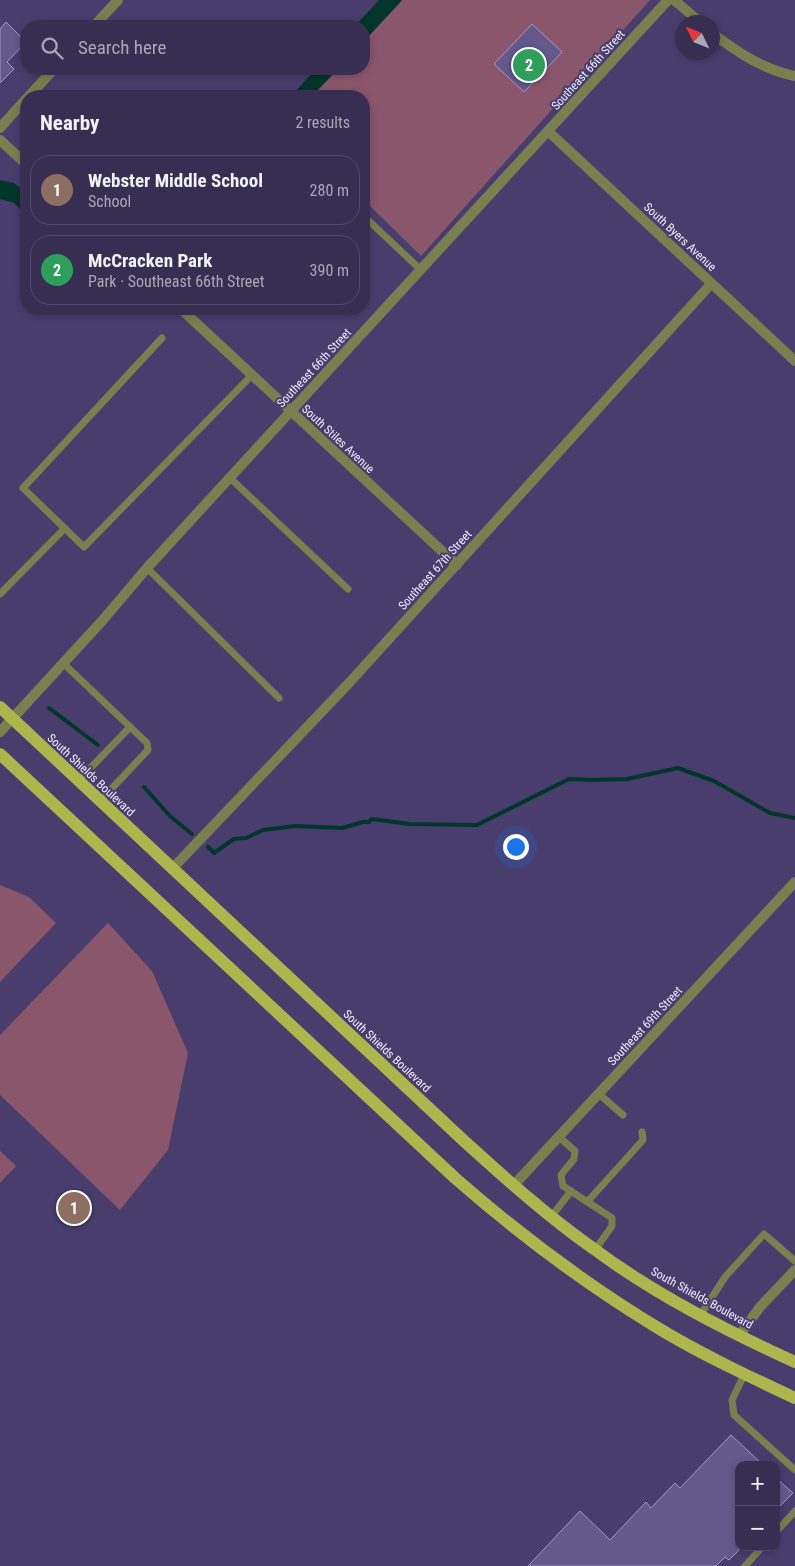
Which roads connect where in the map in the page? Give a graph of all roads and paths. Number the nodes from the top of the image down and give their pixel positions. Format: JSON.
{"nodes":[{"id":1,"x":118,"y":0,"type":"edge"},
{"id":2,"x":668,"y":0,"type":"edge"},
{"id":3,"x":674,"y":0,"type":"edge"},
{"id":4,"x":692,"y":15,"type":"edge"},
{"id":5,"x":100,"y":20,"type":"edge"},
{"id":6,"x":720,"y":39,"type":"edge"},
{"id":7,"x":48,"y":75,"type":"edge"},
{"id":8,"x":795,"y":76,"type":"edge"},
{"id":9,"x":35,"y":90,"type":"edge"},
{"id":10,"x":20,"y":106,"type":"edge"},
{"id":11,"x":0,"y":128,"type":"edge"},
{"id":12,"x":549,"y":132,"type":"junction"},
{"id":13,"x":0,"y":140,"type":"edge"},
{"id":14,"x":20,"y":158,"type":"edge"},
{"id":15,"x":370,"y":222,"type":"edge"},
{"id":16,"x":421,"y":270,"type":"junction"},
{"id":17,"x":711,"y":284,"type":"junction"},
{"id":18,"x":188,"y":315,"type":"edge"},
{"id":19,"x":162,"y":338,"type":"dead end"},
{"id":20,"x":795,"y":361,"type":"edge"},
{"id":21,"x":252,"y":375,"type":"junction"},
{"id":22,"x":291,"y":412,"type":"junction"},
{"id":23,"x":230,"y":478,"type":"junction"},
{"id":24,"x":65,"y":528,"type":"junction"},
{"id":25,"x":456,"y":565,"type":"junction"},
{"id":26,"x":147,"y":568,"type":"junction"},
{"id":27,"x":348,"y":589,"type":"dead end"},
{"id":28,"x":0,"y":594,"type":"edge"},
{"id":29,"x":64,"y":663,"type":"junction"},
{"id":30,"x":279,"y":698,"type":"dead end"},
{"id":31,"x":0,"y":707,"type":"edge"},
{"id":32,"x":12,"y":719,"type":"junction"},
{"id":33,"x":130,"y":726,"type":"junction"},
{"id":34,"x":0,"y":732,"type":"edge"},
{"id":35,"x":0,"y":754,"type":"edge"},
{"id":36,"x":78,"y":781,"type":"junction"},
{"id":37,"x":100,"y":801,"type":"junction"},
{"id":38,"x":172,"y":869,"type":"junction"},
{"id":39,"x":795,"y":882,"type":"edge"},
{"id":40,"x":599,"y":1094,"type":"junction"},
{"id":41,"x":623,"y":1115,"type":"dead end"},
{"id":42,"x":642,"y":1132,"type":"dead end"},
{"id":43,"x":559,"y":1137,"type":"junction"},
{"id":44,"x":514,"y":1186,"type":"junction"},
{"id":45,"x":571,"y":1191,"type":"junction"},
{"id":46,"x":588,"y":1202,"type":"junction"},
{"id":47,"x":551,"y":1217,"type":"junction"},
{"id":48,"x":595,"y":1250,"type":"junction"},
{"id":49,"x":795,"y":1261,"type":"edge"},
{"id":50,"x":795,"y":1270,"type":"edge"},
{"id":51,"x":700,"y":1316,"type":"junction"},
{"id":52,"x":739,"y":1336,"type":"junction"},
{"id":53,"x":795,"y":1362,"type":"edge"},
{"id":54,"x":745,"y":1373,"type":"junction"},
{"id":55,"x":795,"y":1398,"type":"edge"},
{"id":56,"x":795,"y":1470,"type":"edge"},
{"id":57,"x":795,"y":1511,"type":"edge"},
{"id":58,"x":780,"y":1528,"type":"edge"},
{"id":59,"x":758,"y":1551,"type":"edge"},
{"id":60,"x":745,"y":1566,"type":"edge"}],
"edges":[{"from":1,"to":5,"type":"street"},
{"from":2,"to":12,"type":"street","name":"Southeast 66th Street"},
{"from":3,"to":4,"type":"street"},
{"from":6,"to":8,"type":"street"},
{"from":7,"to":9,"type":"street"},
{"from":10,"to":11,"type":"street"},
{"from":12,"to":16,"type":"street","name":"Southeast 66th Street"},
{"from":12,"to":17,"type":"street","name":"South Byers Avenue"},
{"from":13,"to":14,"type":"street"},
{"from":15,"to":16,"type":"lane"},
{"from":16,"to":22,"type":"street","name":"Southeast 66th Street"},
{"from":17,"to":20,"type":"street","name":"South Byers Avenue"},
{"from":17,"to":25,"type":"street","name":"Southeast 67th Street"},
{"from":18,"to":21,"type":"street","name":"South Stiles Avenue"},
{"from":19,"to":24,"type":"lane"},
{"from":21,"to":22,"type":"street","name":"South Stiles Avenue"},
{"from":21,"to":24,"type":"lane"},
{"from":22,"to":23,"type":"street","name":"Southeast 66th Street"},
{"from":22,"to":25,"type":"street","name":"South Stiles Avenue"},
{"from":23,"to":26,"type":"street","name":"Southeast 66th Street"},
{"from":23,"to":27,"type":"lane"},
{"from":24,"to":28,"type":"lane"},
{"from":25,"to":38,"type":"street","name":"Southeast 67th Street"},
{"from":26,"to":29,"type":"street","name":"Southeast 66th Street"},
{"from":26,"to":30,"type":"lane"},
{"from":29,"to":32,"type":"street","name":"Southeast 66th Street"},
{"from":29,"to":33,"type":"lane"},
{"from":31,"to":32,"type":"main road","name":"South Shields Boulevard"},
{"from":32,"to":34,"type":"street","name":"Southeast 66th Street"},
{"from":32,"to":36,"type":"main road","name":"South Shields Boulevard"},
{"from":33,"to":36,"type":"lane"},
{"from":33,"to":37,"type":"lane"},
{"from":35,"to":54,"type":"main road"},
{"from":36,"to":37,"type":"main road","name":"South Shields Boulevard"},
{"from":37,"to":38,"type":"main road","name":"South Shields Boulevard"},
{"from":38,"to":44,"type":"main road","name":"South Shields Boulevard"},
{"from":39,"to":40,"type":"street","name":"Southeast 69th Street"},
{"from":40,"to":41,"type":"lane"},
{"from":40,"to":43,"type":"street","name":"Southeast 69th Street"},
{"from":42,"to":46,"type":"lane"},
{"from":43,"to":44,"type":"street","name":"Southeast 69th Street"},
{"from":43,"to":45,"type":"lane"},
{"from":44,"to":47,"type":"main road","name":"South Shields Boulevard"},
{"from":45,"to":46,"type":"lane"},
{"from":45,"to":47,"type":"lane"},
{"from":46,"to":48,"type":"lane"},
{"from":47,"to":48,"type":"main road","name":"South Shields Boulevard"},
{"from":48,"to":51,"type":"main road","name":"South Shields Boulevard"},
{"from":49,"to":51,"type":"lane"},
{"from":50,"to":52,"type":"street"},
{"from":51,"to":52,"type":"main road","name":"South Shields Boulevard"},
{"from":52,"to":53,"type":"main road","name":"South Shields Boulevard"},
{"from":54,"to":55,"type":"main road"},
{"from":54,"to":56,"type":"lane"},
{"from":57,"to":58,"type":"lane"},
{"from":59,"to":60,"type":"lane"}]}
